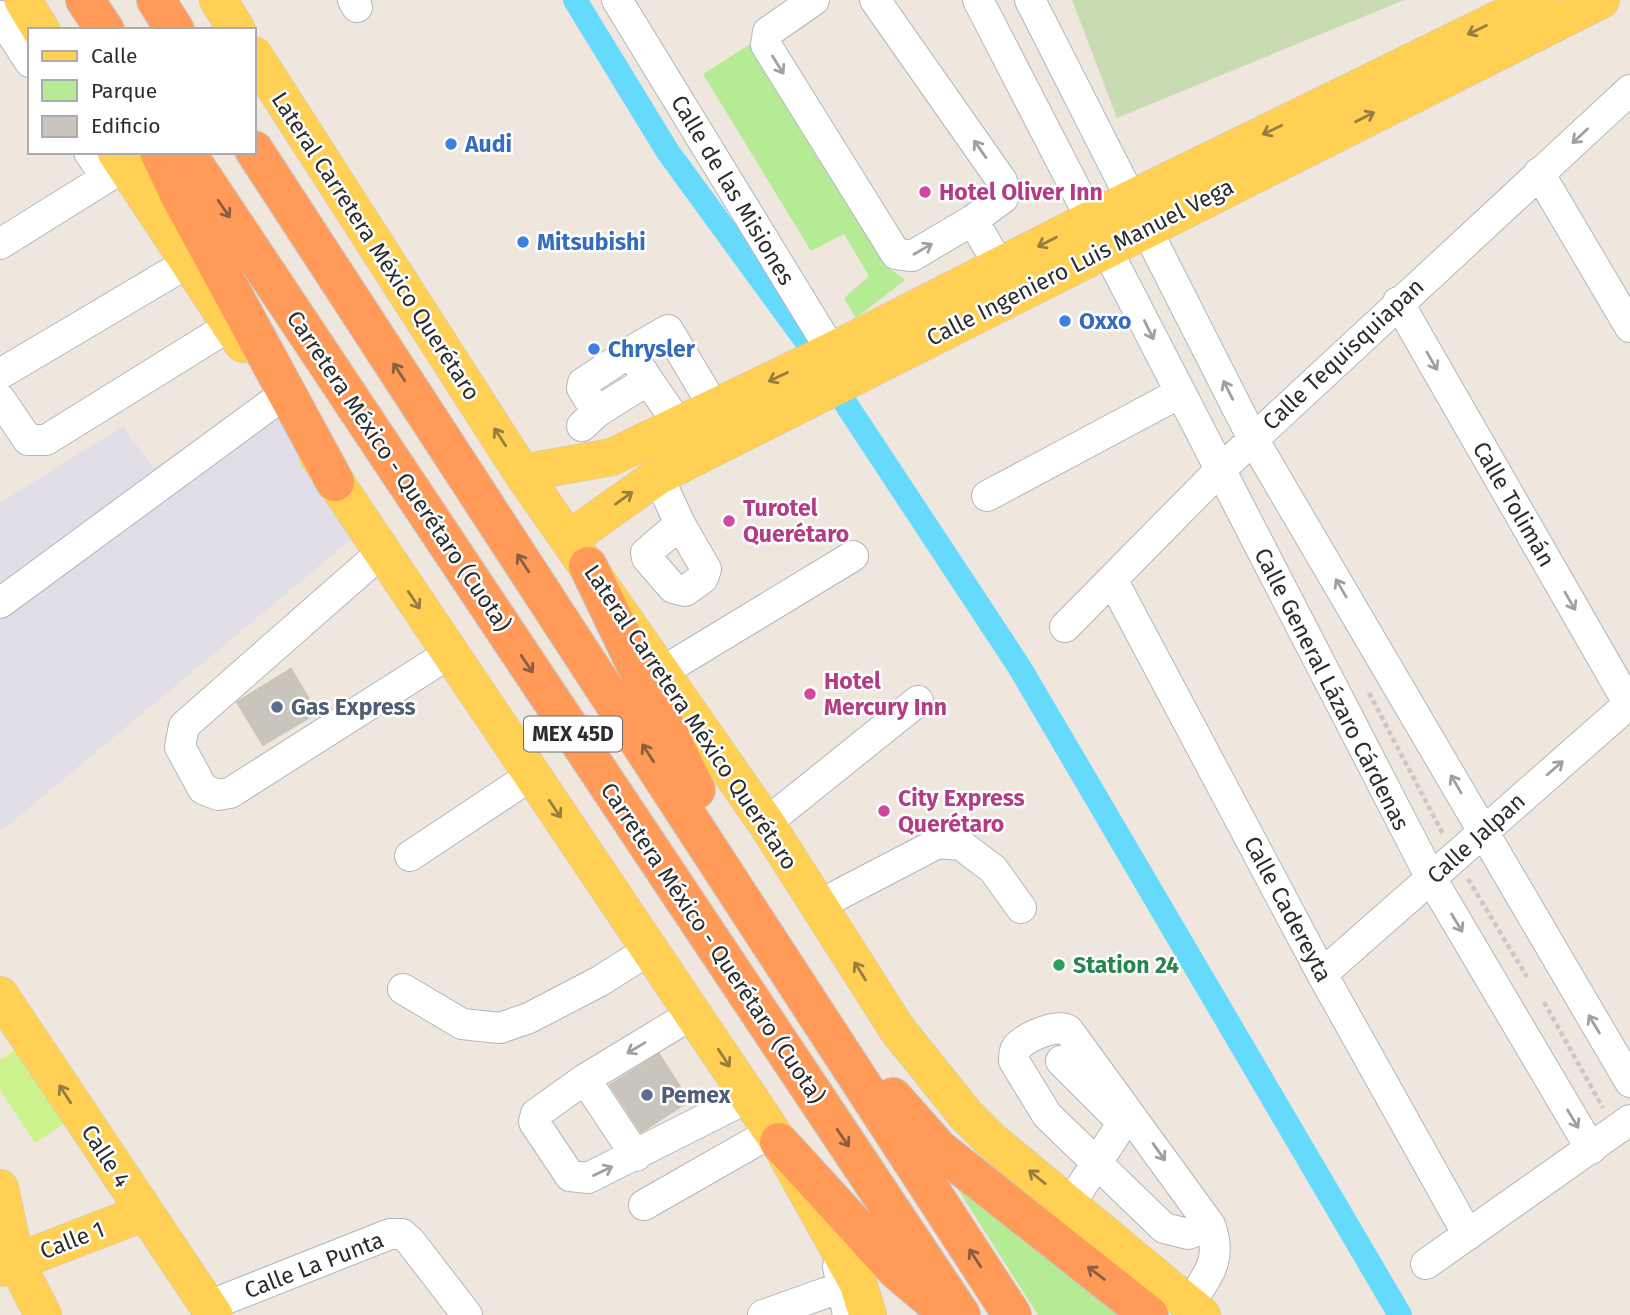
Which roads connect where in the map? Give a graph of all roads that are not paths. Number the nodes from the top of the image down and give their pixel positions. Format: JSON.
{"nodes":[{"id":1,"x":23,"y":0,"type":"edge"},
{"id":2,"x":156,"y":0,"type":"edge"},
{"id":3,"x":218,"y":0,"type":"edge"},
{"id":4,"x":617,"y":0,"type":"edge"},
{"id":5,"x":814,"y":0,"type":"edge"},
{"id":6,"x":875,"y":0,"type":"edge"},
{"id":7,"x":978,"y":0,"type":"edge"},
{"id":8,"x":1030,"y":0,"type":"edge"},
{"id":9,"x":1538,"y":0,"type":"edge"},
{"id":10,"x":1601,"y":0,"type":"edge"},
{"id":11,"x":0,"y":16,"type":"edge"},
{"id":12,"x":40,"y":28,"type":"edge"},
{"id":13,"x":174,"y":28,"type":"edge"},
{"id":14,"x":236,"y":28,"type":"edge"},
{"id":15,"x":256,"y":58,"type":"edge"},
{"id":16,"x":28,"y":59,"type":"edge"},
{"id":17,"x":1630,"y":90,"type":"edge"},
{"id":18,"x":256,"y":153,"type":"edge"},
{"id":19,"x":93,"y":154,"type":"edge"},
{"id":20,"x":160,"y":154,"type":"edge"},
{"id":21,"x":187,"y":154,"type":"edge"},
{"id":22,"x":116,"y":165,"type":"edge"},
{"id":23,"x":1539,"y":173,"type":"junction"},
{"id":24,"x":1138,"y":213,"type":"junction"},
{"id":25,"x":973,"y":220,"type":"junction"},
{"id":26,"x":1100,"y":233,"type":"junction"},
{"id":27,"x":0,"y":244,"type":"edge"},
{"id":28,"x":188,"y":262,"type":"junction"},
{"id":29,"x":999,"y":266,"type":"junction"},
{"id":30,"x":1398,"y":302,"type":"junction"},
{"id":31,"x":231,"y":325,"type":"junction"},
{"id":32,"x":1630,"y":327,"type":"edge"},
{"id":33,"x":630,"y":352,"type":"junction"},
{"id":34,"x":840,"y":366,"type":"junction"},
{"id":35,"x":0,"y":374,"type":"edge"},
{"id":36,"x":648,"y":380,"type":"junction"},
{"id":37,"x":1180,"y":393,"type":"junction"},
{"id":38,"x":279,"y":398,"type":"junction"},
{"id":39,"x":0,"y":399,"type":"edge"},
{"id":40,"x":714,"y":407,"type":"junction"},
{"id":41,"x":679,"y":425,"type":"junction"},
{"id":42,"x":1253,"y":439,"type":"junction"},
{"id":43,"x":1219,"y":471,"type":"junction"},
{"id":44,"x":522,"y":472,"type":"junction"},
{"id":45,"x":657,"y":476,"type":"junction"},
{"id":46,"x":335,"y":482,"type":"junction"},
{"id":47,"x":987,"y":496,"type":"dead end"},
{"id":48,"x":680,"y":524,"type":"dead end"},
{"id":49,"x":383,"y":552,"type":"junction"},
{"id":50,"x":578,"y":552,"type":"junction"},
{"id":51,"x":853,"y":556,"type":"dead end"},
{"id":52,"x":1113,"y":581,"type":"junction"},
{"id":53,"x":0,"y":603,"type":"edge"},
{"id":54,"x":1065,"y":627,"type":"dead end"},
{"id":55,"x":450,"y":653,"type":"junction"},
{"id":56,"x":660,"y":673,"type":"junction"},
{"id":57,"x":918,"y":701,"type":"dead end"},
{"id":58,"x":1630,"y":705,"type":"edge"},
{"id":59,"x":532,"y":775,"type":"junction"},
{"id":60,"x":766,"y":823,"type":"junction"},
{"id":61,"x":1483,"y":831,"type":"junction"},
{"id":62,"x":410,"y":856,"type":"dead end"},
{"id":63,"x":1431,"y":878,"type":"junction"},
{"id":64,"x":819,"y":905,"type":"junction"},
{"id":65,"x":1021,"y":908,"type":"dead end"},
{"id":66,"x":765,"y":933,"type":"junction"},
{"id":67,"x":649,"y":950,"type":"junction"},
{"id":68,"x":1322,"y":974,"type":"junction"},
{"id":69,"x":403,"y":989,"type":"dead end"},
{"id":70,"x":0,"y":995,"type":"edge"},
{"id":71,"x":810,"y":1003,"type":"junction"},
{"id":72,"x":694,"y":1013,"type":"junction"},
{"id":73,"x":1071,"y":1054,"type":"junction"},
{"id":74,"x":585,"y":1080,"type":"junction"},
{"id":75,"x":1630,"y":1082,"type":"edge"},
{"id":76,"x":749,"y":1097,"type":"junction"},
{"id":77,"x":1624,"y":1129,"type":"edge"},
{"id":78,"x":776,"y":1137,"type":"junction"},
{"id":79,"x":1591,"y":1149,"type":"junction"},
{"id":80,"x":636,"y":1156,"type":"junction"},
{"id":81,"x":1098,"y":1165,"type":"junction"},
{"id":82,"x":0,"y":1188,"type":"edge"},
{"id":83,"x":1070,"y":1204,"type":"junction"},
{"id":84,"x":644,"y":1205,"type":"dead end"},
{"id":85,"x":143,"y":1213,"type":"junction"},
{"id":86,"x":1210,"y":1225,"type":"junction"},
{"id":87,"x":831,"y":1232,"type":"junction"},
{"id":88,"x":1468,"y":1235,"type":"junction"},
{"id":89,"x":1426,"y":1264,"type":"dead end"},
{"id":90,"x":8,"y":1265,"type":"edge"},
{"id":91,"x":845,"y":1301,"type":"edge"},
{"id":92,"x":1196,"y":1309,"type":"edge"},
{"id":93,"x":211,"y":1310,"type":"edge"},
{"id":94,"x":767,"y":1314,"type":"edge"},
{"id":95,"x":43,"y":1315,"type":"edge"},
{"id":96,"x":467,"y":1315,"type":"edge"},
{"id":97,"x":868,"y":1315,"type":"edge"},
{"id":98,"x":948,"y":1315,"type":"edge"},
{"id":99,"x":961,"y":1315,"type":"edge"},
{"id":100,"x":1012,"y":1315,"type":"edge"},
{"id":101,"x":1149,"y":1315,"type":"edge"}],
"edges":[{"from":1,"to":12,"type":"main road"},
{"from":2,"to":13,"type":"highway"},
{"from":3,"to":14,"type":"main road"},
{"from":4,"to":34,"type":"street","name":"Calle de las Misiones"},
{"from":5,"to":25,"type":"street","one_way":true},
{"from":25,"to":6,"type":"street","one_way":true},
{"from":7,"to":26,"type":"street","name":"Calle General Lázaro Cárdenas"},
{"from":8,"to":24,"type":"street"},
{"from":9,"to":24,"type":"main road","name":"Calle Ingeniero Luis Manuel Vega","one_way":true},
{"from":24,"to":10,"type":"main road","name":"Calle Ingeniero Luis Manuel Vega","one_way":true},
{"from":11,"to":16,"type":"street"},
{"from":44,"to":15,"type":"main road","name":"Lateral Carretera México Querétaro","one_way":true},
{"from":17,"to":23,"type":"street","name":"Calle Tequisquiapan","one_way":true},
{"from":66,"to":18,"type":"highway","name":"Carretera México - Querétaro (Cuota)","number":"MEX 45D","one_way":true},
{"from":19,"to":22,"type":"street"},
{"from":20,"to":46,"type":"highway"},
{"from":21,"to":99,"type":"highway","name":"Carretera México - Querétaro (Cuota)","number":"MEX 45D","one_way":true},
{"from":22,"to":27,"type":"street"},
{"from":22,"to":28,"type":"main road"},
{"from":23,"to":30,"type":"street","name":"Calle Tequisquiapan"},
{"from":23,"to":32,"type":"street"},
{"from":24,"to":26,"type":"main road","name":"Calle Ingeniero Luis Manuel Vega"},
{"from":42,"to":24,"type":"street","one_way":true},
{"from":25,"to":29,"type":"street"},
{"from":26,"to":29,"type":"main road","name":"Calle Ingeniero Luis Manuel Vega","one_way":true},
{"from":26,"to":34,"type":"main road","name":"Calle Ingeniero Luis Manuel Vega"},
{"from":26,"to":37,"type":"street","name":"Calle General Lázaro Cárdenas","one_way":true},
{"from":28,"to":31,"type":"main road"},
{"from":28,"to":35,"type":"street"},
{"from":29,"to":34,"type":"main road","name":"Calle Ingeniero Luis Manuel Vega"},
{"from":30,"to":42,"type":"street","name":"Calle Tequisquiapan"},
{"from":30,"to":58,"type":"street","name":"Calle Tolimán","one_way":true},
{"from":31,"to":38,"type":"main road"},
{"from":31,"to":39,"type":"street"},
{"from":33,"to":36,"type":"street"},
{"from":33,"to":36,"type":"street"},
{"from":33,"to":40,"type":"street"},
{"from":34,"to":40,"type":"main road","name":"Calle Ingeniero Luis Manuel Vega","one_way":true},
{"from":34,"to":45,"type":"main road","name":"Calle Ingeniero Luis Manuel Vega"},
{"from":36,"to":41,"type":"street"},
{"from":37,"to":43,"type":"street","name":"Calle General Lázaro Cárdenas"},
{"from":37,"to":47,"type":"street"},
{"from":38,"to":46,"type":"main road"},
{"from":38,"to":53,"type":"street"},
{"from":40,"to":41,"type":"main road","name":"Calle Ingeniero Luis Manuel Vega"},
{"from":41,"to":44,"type":"main road","name":"Calle Ingeniero Luis Manuel Vega"},
{"from":42,"to":43,"type":"street","name":"Calle Tequisquiapan"},
{"from":61,"to":42,"type":"street","one_way":true},
{"from":43,"to":52,"type":"street","name":"Calle Tequisquiapan"},
{"from":43,"to":63,"type":"street","name":"Calle General Lázaro Cárdenas"},
{"from":44,"to":50,"type":"main road","name":"Lateral Carretera México Querétaro"},
{"from":45,"to":48,"type":"street"},
{"from":50,"to":45,"type":"main road","name":"Calle Ingeniero Luis Manuel Vega","one_way":true},
{"from":46,"to":49,"type":"main road"},
{"from":49,"to":55,"type":"main road","one_way":true},
{"from":49,"to":55,"type":"street"},
{"from":50,"to":56,"type":"main road","name":"Lateral Carretera México Querétaro"},
{"from":50,"to":66,"type":"highway"},
{"from":51,"to":56,"type":"street"},
{"from":52,"to":54,"type":"street","name":"Calle Tequisquiapan"},
{"from":52,"to":68,"type":"street","name":"Calle Cadereyta"},
{"from":55,"to":59,"type":"main road"},
{"from":56,"to":60,"type":"main road","name":"Lateral Carretera México Querétaro"},
{"from":57,"to":60,"type":"street"},
{"from":61,"to":58,"type":"street","name":"Calle Jalpan","one_way":true},
{"from":59,"to":62,"type":"street"},
{"from":59,"to":67,"type":"main road","one_way":true},
{"from":60,"to":64,"type":"main road","name":"Lateral Carretera México Querétaro"},
{"from":61,"to":63,"type":"street","name":"Calle Jalpan"},
{"from":75,"to":61,"type":"street","one_way":true},
{"from":63,"to":68,"type":"street","name":"Calle Jalpan"},
{"from":63,"to":79,"type":"street","name":"Calle General Lázaro Cárdenas","one_way":true},
{"from":64,"to":65,"type":"street"},
{"from":83,"to":64,"type":"main road","name":"Lateral Carretera México Querétaro","one_way":true},
{"from":66,"to":71,"type":"highway","name":"Carretera México - Querétaro (Cuota)","number":"MEX 45D"},
{"from":67,"to":69,"type":"street"},
{"from":67,"to":72,"type":"main road"},
{"from":68,"to":88,"type":"street","name":"Calle Cadereyta"},
{"from":85,"to":70,"type":"main road","name":"Calle 4","one_way":true},
{"from":100,"to":71,"type":"highway","name":"Carretera México - Querétaro (Cuota)","number":"MEX 45D","one_way":true},
{"from":101,"to":71,"type":"highway","one_way":true},
{"from":72,"to":74,"type":"street","one_way":true},
{"from":72,"to":76,"type":"main road","one_way":true},
{"from":73,"to":81,"type":"street"},
{"from":73,"to":81,"type":"street"},
{"from":73,"to":86,"type":"street","one_way":true},
{"from":74,"to":80,"type":"street"},
{"from":74,"to":80,"type":"street","one_way":true},
{"from":76,"to":78,"type":"main road"},
{"from":76,"to":80,"type":"street"},
{"from":77,"to":79,"type":"street"},
{"from":78,"to":84,"type":"street"},
{"from":78,"to":87,"type":"main road"},
{"from":78,"to":98,"type":"highway"},
{"from":79,"to":88,"type":"street"},
{"from":81,"to":83,"type":"street"},
{"from":81,"to":86,"type":"street"},
{"from":82,"to":90,"type":"main road"},
{"from":83,"to":92,"type":"main road","name":"Lateral Carretera México Querétaro"},
{"from":85,"to":90,"type":"main road","name":"Calle 1"},
{"from":85,"to":93,"type":"main road","name":"Calle 4"},
{"from":86,"to":92,"type":"street"},
{"from":87,"to":91,"type":"street"},
{"from":87,"to":97,"type":"main road"},
{"from":88,"to":89,"type":"street"},
{"from":90,"to":95,"type":"main road"},
{"from":91,"to":94,"type":"street"},
{"from":93,"to":96,"type":"street","name":"Calle La Punta"}]}
